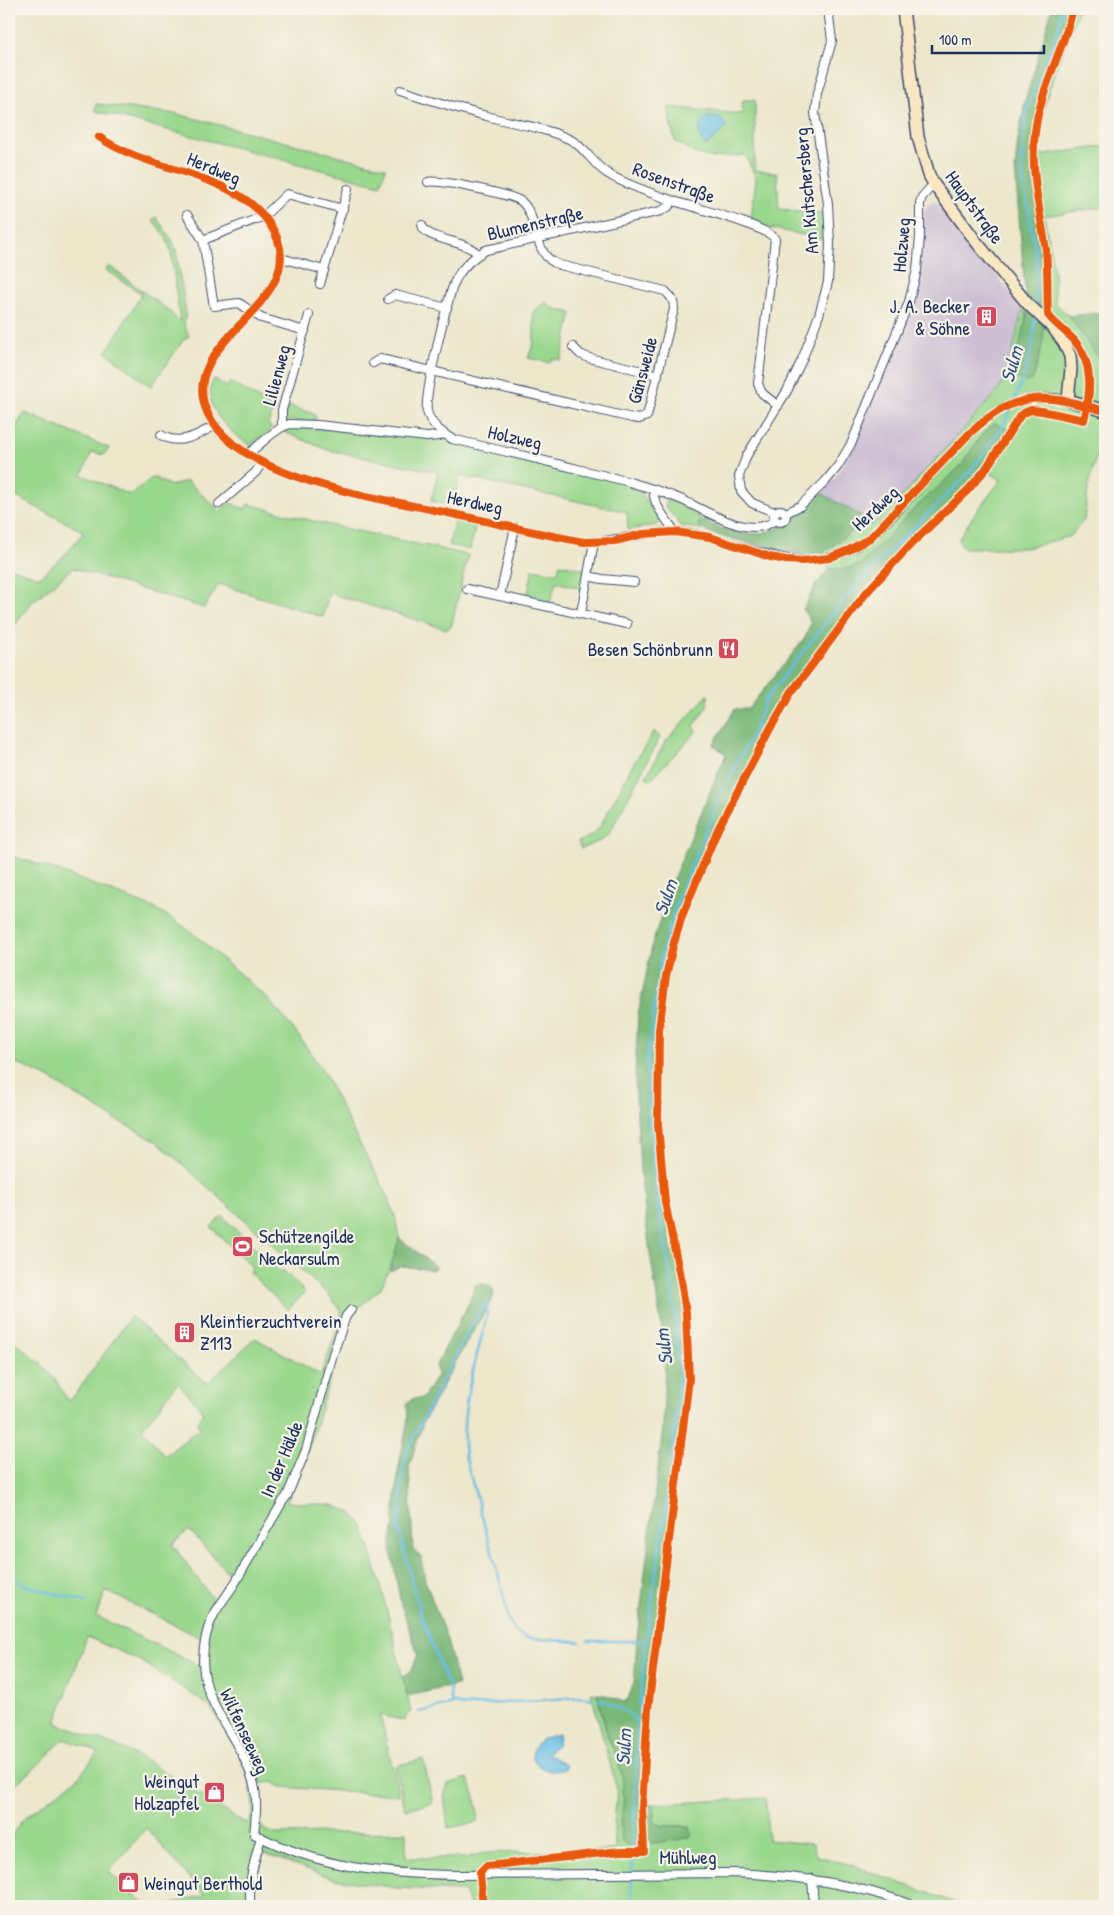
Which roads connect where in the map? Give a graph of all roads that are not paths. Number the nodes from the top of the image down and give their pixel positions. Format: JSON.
{"nodes":[{"id":1,"x":828,"y":9,"type":"edge"},
{"id":2,"x":904,"y":9,"type":"edge"},
{"id":3,"x":400,"y":90,"type":"dead end"},
{"id":4,"x":99,"y":137,"type":"dead end"},
{"id":5,"x":428,"y":182,"type":"dead end"},
{"id":6,"x":935,"y":186,"type":"junction"},
{"id":7,"x":348,"y":189,"type":"dead end"},
{"id":8,"x":673,"y":201,"type":"junction"},
{"id":9,"x":343,"y":209,"type":"junction"},
{"id":10,"x":187,"y":215,"type":"dead end"},
{"id":11,"x":264,"y":216,"type":"junction"},
{"id":12,"x":422,"y":225,"type":"dead end"},
{"id":13,"x":538,"y":238,"type":"junction"},
{"id":14,"x":203,"y":240,"type":"junction"},
{"id":15,"x":478,"y":254,"type":"junction"},
{"id":16,"x":281,"y":258,"type":"junction"},
{"id":17,"x":324,"y":270,"type":"junction"},
{"id":18,"x":320,"y":284,"type":"dead end"},
{"id":19,"x":388,"y":299,"type":"dead end"},
{"id":20,"x":447,"y":308,"type":"junction"},
{"id":21,"x":252,"y":313,"type":"junction"},
{"id":22,"x":309,"y":315,"type":"dead end"},
{"id":23,"x":305,"y":331,"type":"junction"},
{"id":24,"x":573,"y":347,"type":"dead end"},
{"id":25,"x":372,"y":363,"type":"dead end"},
{"id":26,"x":433,"y":370,"type":"junction"},
{"id":27,"x":658,"y":375,"type":"junction"},
{"id":28,"x":1068,"y":400,"type":"junction"},
{"id":29,"x":778,"y":406,"type":"junction"},
{"id":30,"x":1105,"y":410,"type":"edge"},
{"id":31,"x":216,"y":425,"type":"junction"},
{"id":32,"x":282,"y":427,"type":"junction"},
{"id":33,"x":444,"y":434,"type":"junction"},
{"id":34,"x":161,"y":435,"type":"dead end"},
{"id":35,"x":248,"y":454,"type":"junction"},
{"id":36,"x":262,"y":462,"type":"junction"},
{"id":37,"x":654,"y":490,"type":"junction"},
{"id":38,"x":219,"y":504,"type":"dead end"},
{"id":39,"x":775,"y":516,"type":"junction"},
{"id":40,"x":515,"y":528,"type":"junction"},
{"id":41,"x":675,"y":532,"type":"junction"},
{"id":42,"x":594,"y":542,"type":"junction"},
{"id":43,"x":588,"y":576,"type":"junction"},
{"id":44,"x":634,"y":582,"type":"dead end"},
{"id":45,"x":467,"y":590,"type":"dead end"},
{"id":46,"x":500,"y":596,"type":"junction"},
{"id":47,"x":581,"y":613,"type":"junction"},
{"id":48,"x":627,"y":624,"type":"dead end"},
{"id":49,"x":351,"y":1310,"type":"dead end"},
{"id":50,"x":204,"y":1673,"type":"joint"},
{"id":51,"x":257,"y":1835,"type":"junction"},
{"id":52,"x":812,"y":1879,"type":"junction"},
{"id":53,"x":251,"y":1906,"type":"edge"},
{"id":54,"x":814,"y":1906,"type":"edge"},
{"id":55,"x":914,"y":1906,"type":"edge"}],
"edges":[{"from":1,"to":29,"type":"street","name":"Am Kutschersberg"},
{"from":2,"to":6,"type":"street","name":"Hauptstraße"},
{"from":3,"to":8,"type":"street","name":"Rosenstraße"},
{"from":4,"to":11,"type":"street","name":"Herdweg"},
{"from":5,"to":13,"type":"street"},
{"from":6,"to":28,"type":"street","name":"Hauptstraße"},
{"from":6,"to":39,"type":"street","name":"Holzweg"},
{"from":7,"to":9,"type":"street"},
{"from":8,"to":13,"type":"street","name":"Blumenstraße"},
{"from":8,"to":29,"type":"street","name":"Rosenstraße"},
{"from":9,"to":11,"type":"street"},
{"from":9,"to":17,"type":"street"},
{"from":10,"to":14,"type":"street"},
{"from":11,"to":14,"type":"street"},
{"from":11,"to":16,"type":"street","name":"Herdweg"},
{"from":12,"to":15,"type":"street"},
{"from":13,"to":15,"type":"street","name":"Blumenstraße"},
{"from":13,"to":27,"type":"street","name":"Gänsweide"},
{"from":14,"to":21,"type":"street","name":"Lilienweg"},
{"from":15,"to":20,"type":"street","name":"Blumenstraße"},
{"from":16,"to":17,"type":"street"},
{"from":16,"to":21,"type":"street","name":"Herdweg"},
{"from":17,"to":18,"type":"street"},
{"from":19,"to":20,"type":"street"},
{"from":20,"to":26,"type":"street","name":"Blumenstraße"},
{"from":21,"to":23,"type":"street","name":"Lilienweg"},
{"from":21,"to":31,"type":"street","name":"Herdweg"},
{"from":22,"to":23,"type":"street","name":"Lilienweg"},
{"from":23,"to":32,"type":"street","name":"Lilienweg"},
{"from":24,"to":27,"type":"street"},
{"from":25,"to":26,"type":"street"},
{"from":26,"to":27,"type":"street","name":"Gänsweide"},
{"from":26,"to":33,"type":"street","name":"Blumenstraße"},
{"from":28,"to":30,"type":"street","name":"Herdweg"},
{"from":28,"to":41,"type":"street","name":"Herdweg"},
{"from":29,"to":39,"type":"street","name":"Am Kutschersberg"},
{"from":31,"to":34,"type":"street"},
{"from":31,"to":35,"type":"street","name":"Herdweg"},
{"from":32,"to":33,"type":"street","name":"Holzweg"},
{"from":32,"to":35,"type":"street"},
{"from":33,"to":37,"type":"street","name":"Holzweg"},
{"from":35,"to":36,"type":"street","name":"Herdweg"},
{"from":36,"to":38,"type":"street"},
{"from":36,"to":40,"type":"street","name":"Herdweg"},
{"from":37,"to":39,"type":"street","name":"Holzweg"},
{"from":37,"to":41,"type":"street"},
{"from":40,"to":42,"type":"street","name":"Herdweg"},
{"from":40,"to":46,"type":"street"},
{"from":41,"to":42,"type":"street","name":"Herdweg"},
{"from":42,"to":43,"type":"street"},
{"from":43,"to":44,"type":"street"},
{"from":43,"to":47,"type":"street"},
{"from":45,"to":46,"type":"street"},
{"from":46,"to":47,"type":"street"},
{"from":47,"to":48,"type":"street"},
{"from":49,"to":50,"type":"street","name":"In der Hälde"},
{"from":50,"to":51,"type":"street","name":"Wilfenseeweg"},
{"from":51,"to":52,"type":"street","name":"Mühlweg"},
{"from":51,"to":53,"type":"street","name":"Wilfenseeweg"},
{"from":52,"to":54,"type":"street"},
{"from":52,"to":55,"type":"street","name":"Mühlweg"}]}
